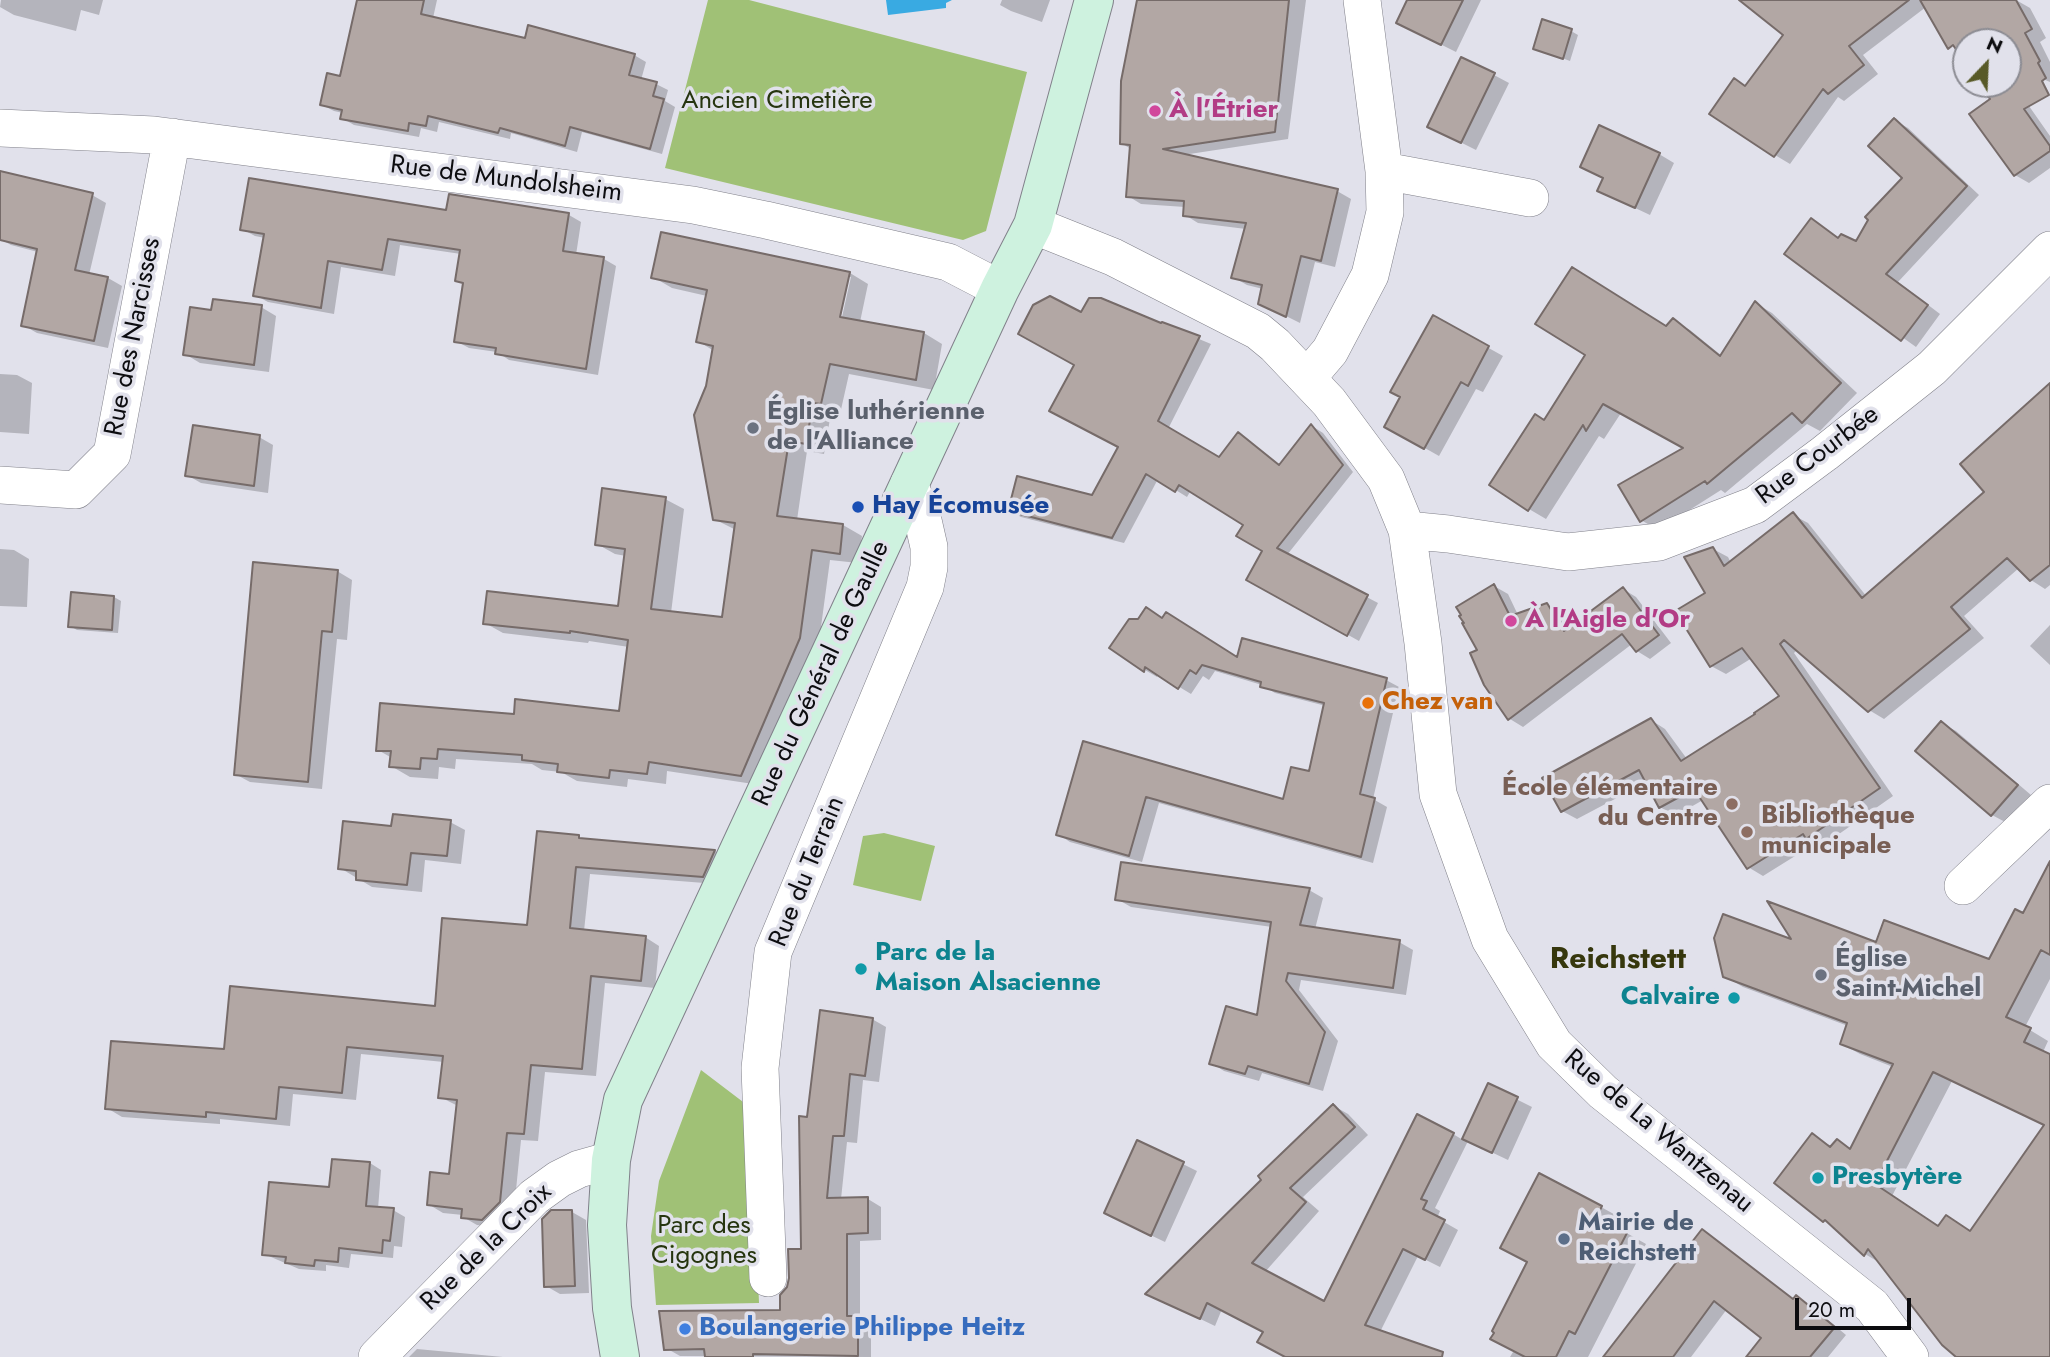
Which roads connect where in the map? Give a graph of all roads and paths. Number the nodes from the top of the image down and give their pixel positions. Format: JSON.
{"nodes":[{"id":1,"x":1094,"y":0,"type":"edge"},
{"id":2,"x":1362,"y":0,"type":"edge"},
{"id":3,"x":0,"y":128,"type":"edge"},
{"id":4,"x":172,"y":137,"type":"junction"},
{"id":5,"x":1384,"y":171,"type":"junction"},
{"id":6,"x":1530,"y":198,"type":"dead end"},
{"id":7,"x":1033,"y":225,"type":"junction"},
{"id":8,"x":2050,"y":250,"type":"edge"},
{"id":9,"x":1000,"y":289,"type":"junction"},
{"id":10,"x":1307,"y":377,"type":"junction"},
{"id":11,"x":909,"y":484,"type":"junction"},
{"id":12,"x":0,"y":485,"type":"edge"},
{"id":13,"x":1407,"y":530,"type":"junction"},
{"id":14,"x":2050,"y":803,"type":"edge"},
{"id":15,"x":1963,"y":886,"type":"dead end"},
{"id":16,"x":595,"y":1164,"type":"junction"},
{"id":17,"x":768,"y":1278,"type":"dead end"},
{"id":18,"x":377,"y":1357,"type":"edge"},
{"id":19,"x":620,"y":1357,"type":"edge"},
{"id":20,"x":1910,"y":1357,"type":"edge"}],
"edges":[{"from":1,"to":7,"type":"main road","name":"Rue du Général de Gaulle"},
{"from":2,"to":5,"type":"street"},
{"from":3,"to":4,"type":"street","name":"Rue de Mundolsheim"},
{"from":4,"to":9,"type":"street","name":"Rue de Mundolsheim"},
{"from":4,"to":12,"type":"street","name":"Rue des Narcisses"},
{"from":5,"to":6,"type":"street"},
{"from":5,"to":10,"type":"street"},
{"from":7,"to":9,"type":"main road","name":"Rue du Général de Gaulle"},
{"from":7,"to":10,"type":"street","name":"Rue de La Wantzenau"},
{"from":8,"to":13,"type":"street","name":"Rue Courbée"},
{"from":9,"to":11,"type":"main road","name":"Rue du Général de Gaulle"},
{"from":10,"to":13,"type":"street","name":"Rue de La Wantzenau"},
{"from":11,"to":16,"type":"main road","name":"Rue du Général de Gaulle"},
{"from":11,"to":17,"type":"street","name":"Rue du Terrain"},
{"from":13,"to":20,"type":"street","name":"Rue de La Wantzenau"},
{"from":14,"to":15,"type":"street"},
{"from":16,"to":18,"type":"street","name":"Rue de la Croix"},
{"from":16,"to":19,"type":"main road","name":"Rue du Général de Gaulle"}]}
